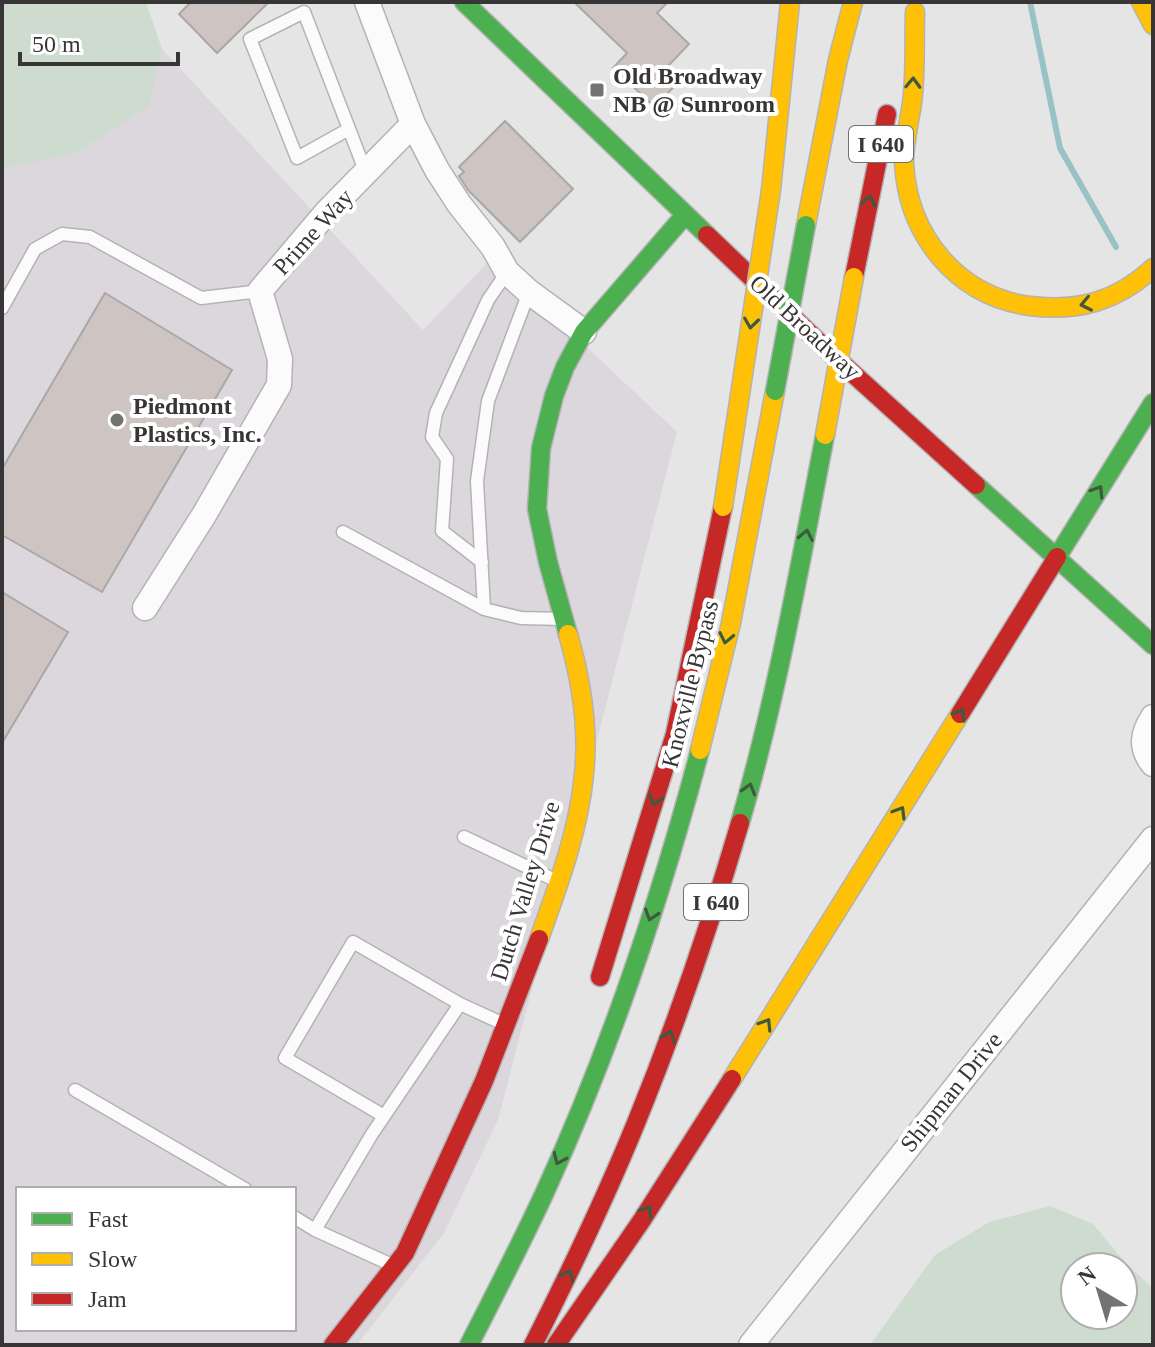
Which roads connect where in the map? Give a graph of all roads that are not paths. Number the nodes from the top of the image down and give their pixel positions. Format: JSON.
{"nodes":[{"id":1,"x":367,"y":2,"type":"edge"},
{"id":2,"x":464,"y":2,"type":"edge"},
{"id":3,"x":790,"y":2,"type":"edge"},
{"id":4,"x":853,"y":2,"type":"edge"},
{"id":5,"x":1141,"y":2,"type":"edge"},
{"id":6,"x":916,"y":7,"type":"edge"},
{"id":7,"x":1153,"y":25,"type":"edge"},
{"id":8,"x":413,"y":124,"type":"junction"},
{"id":9,"x":349,"y":129,"type":"junction"},
{"id":10,"x":366,"y":173,"type":"junction"},
{"id":11,"x":685,"y":215,"type":"junction"},
{"id":12,"x":1153,"y":268,"type":"edge"},
{"id":13,"x":507,"y":272,"type":"junction"},
{"id":14,"x":260,"y":291,"type":"junction"},
{"id":15,"x":529,"y":292,"type":"junction"},
{"id":16,"x":2,"y":308,"type":"edge"},
{"id":17,"x":584,"y":332,"type":"junction"},
{"id":18,"x":1153,"y":403,"type":"edge"},
{"id":19,"x":343,"y":532,"type":"dead end"},
{"id":20,"x":1057,"y":557,"type":"junction"},
{"id":21,"x":482,"y":562,"type":"junction"},
{"id":22,"x":145,"y":608,"type":"dead end"},
{"id":23,"x":484,"y":609,"type":"junction"},
{"id":24,"x":565,"y":619,"type":"junction"},
{"id":25,"x":1153,"y":645,"type":"edge"},
{"id":26,"x":1153,"y":717,"type":"edge"},
{"id":27,"x":1153,"y":764,"type":"edge"},
{"id":28,"x":464,"y":837,"type":"dead end"},
{"id":29,"x":1153,"y":839,"type":"edge"},
{"id":30,"x":559,"y":882,"type":"junction"},
{"id":31,"x":595,"y":990,"type":"dead end"},
{"id":32,"x":460,"y":1004,"type":"junction"},
{"id":33,"x":506,"y":1025,"type":"junction"},
{"id":34,"x":75,"y":1090,"type":"dead end"},
{"id":35,"x":384,"y":1116,"type":"junction"},
{"id":36,"x":242,"y":1187,"type":"edge"},
{"id":37,"x":296,"y":1218,"type":"edge"},
{"id":38,"x":315,"y":1230,"type":"junction"},
{"id":39,"x":394,"y":1266,"type":"junction"},
{"id":40,"x":333,"y":1345,"type":"edge"},
{"id":41,"x":469,"y":1345,"type":"edge"},
{"id":42,"x":533,"y":1345,"type":"edge"},
{"id":43,"x":556,"y":1345,"type":"edge"},
{"id":44,"x":751,"y":1345,"type":"edge"}],
"edges":[{"from":1,"to":8,"type":"street"},
{"from":2,"to":11,"type":"main road","name":"Old Broadway"},
{"from":3,"to":31,"type":"main road","one_way":true,"bridge":true},
{"from":4,"to":41,"type":"main road","name":"Knoxville Bypass","number":"I 640","one_way":true,"bridge":true},
{"from":5,"to":7,"type":"main road"},
{"from":12,"to":6,"type":"main road","one_way":true},
{"from":42,"to":6,"type":"main road","number":"I 640","one_way":true,"bridge":true},
{"from":8,"to":10,"type":"street","name":"Prime Way"},
{"from":8,"to":13,"type":"street"},
{"from":9,"to":9,"type":"lane"},
{"from":9,"to":10,"type":"lane"},
{"from":10,"to":14,"type":"street","name":"Prime Way"},
{"from":11,"to":17,"type":"main road","name":"Dutch Valley Drive"},
{"from":11,"to":20,"type":"main road","name":"Old Broadway"},
{"from":13,"to":15,"type":"street"},
{"from":13,"to":21,"type":"lane"},
{"from":14,"to":16,"type":"lane"},
{"from":14,"to":22,"type":"street","name":"Prime Way"},
{"from":15,"to":17,"type":"street"},
{"from":15,"to":21,"type":"lane"},
{"from":17,"to":24,"type":"main road","name":"Dutch Valley Drive"},
{"from":20,"to":18,"type":"main road","one_way":true},
{"from":19,"to":23,"type":"lane"},
{"from":20,"to":25,"type":"main road","name":"Old Broadway"},
{"from":43,"to":20,"type":"main road","one_way":true},
{"from":21,"to":23,"type":"lane"},
{"from":23,"to":24,"type":"lane"},
{"from":24,"to":30,"type":"main road","name":"Dutch Valley Drive"},
{"from":26,"to":27,"type":"street"},
{"from":28,"to":30,"type":"lane"},
{"from":29,"to":44,"type":"street","name":"Shipman Drive"},
{"from":30,"to":33,"type":"main road","name":"Dutch Valley Drive"},
{"from":32,"to":33,"type":"lane"},
{"from":32,"to":35,"type":"lane"},
{"from":32,"to":35,"type":"lane"},
{"from":33,"to":39,"type":"main road","name":"Dutch Valley Drive"},
{"from":34,"to":36,"type":"lane"},
{"from":35,"to":38,"type":"lane"},
{"from":37,"to":38,"type":"lane"},
{"from":38,"to":39,"type":"lane"},
{"from":39,"to":40,"type":"main road","name":"Dutch Valley Drive"}]}
